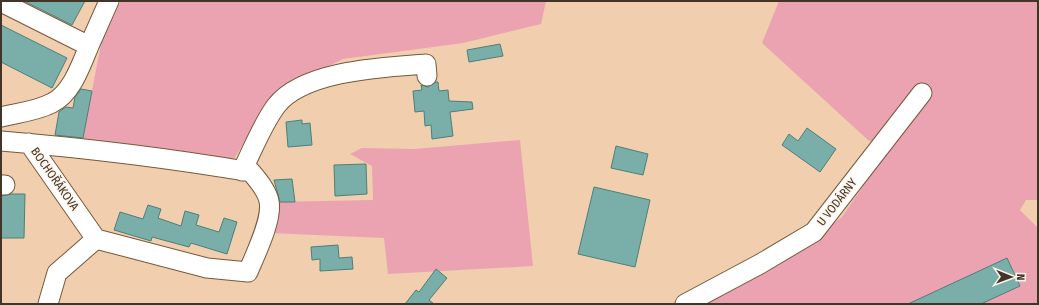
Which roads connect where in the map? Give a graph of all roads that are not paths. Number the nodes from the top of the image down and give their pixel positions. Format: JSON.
{"nodes":[{"id":1,"x":110,"y":1,"type":"edge"},
{"id":2,"x":2,"y":2,"type":"edge"},
{"id":3,"x":90,"y":46,"type":"junction"},
{"id":4,"x":427,"y":76,"type":"dead end"},
{"id":5,"x":922,"y":93,"type":"dead end"},
{"id":6,"x":1,"y":118,"type":"edge"},
{"id":7,"x":1,"y":140,"type":"edge"},
{"id":8,"x":29,"y":143,"type":"junction"},
{"id":9,"x":242,"y":171,"type":"junction"},
{"id":10,"x":96,"y":239,"type":"junction"},
{"id":11,"x":48,"y":304,"type":"edge"},
{"id":12,"x":685,"y":304,"type":"edge"}],
"edges":[{"from":1,"to":3,"type":"street"},
{"from":2,"to":3,"type":"street"},
{"from":3,"to":6,"type":"street"},
{"from":4,"to":9,"type":"street"},
{"from":5,"to":12,"type":"street","name":"U VODÁRNY"},
{"from":7,"to":8,"type":"street","name":"BOCHOŘÁKOVA"},
{"from":8,"to":9,"type":"street"},
{"from":8,"to":10,"type":"street","name":"BOCHOŘÁKOVA"},
{"from":9,"to":10,"type":"street"},
{"from":10,"to":11,"type":"street"}]}
